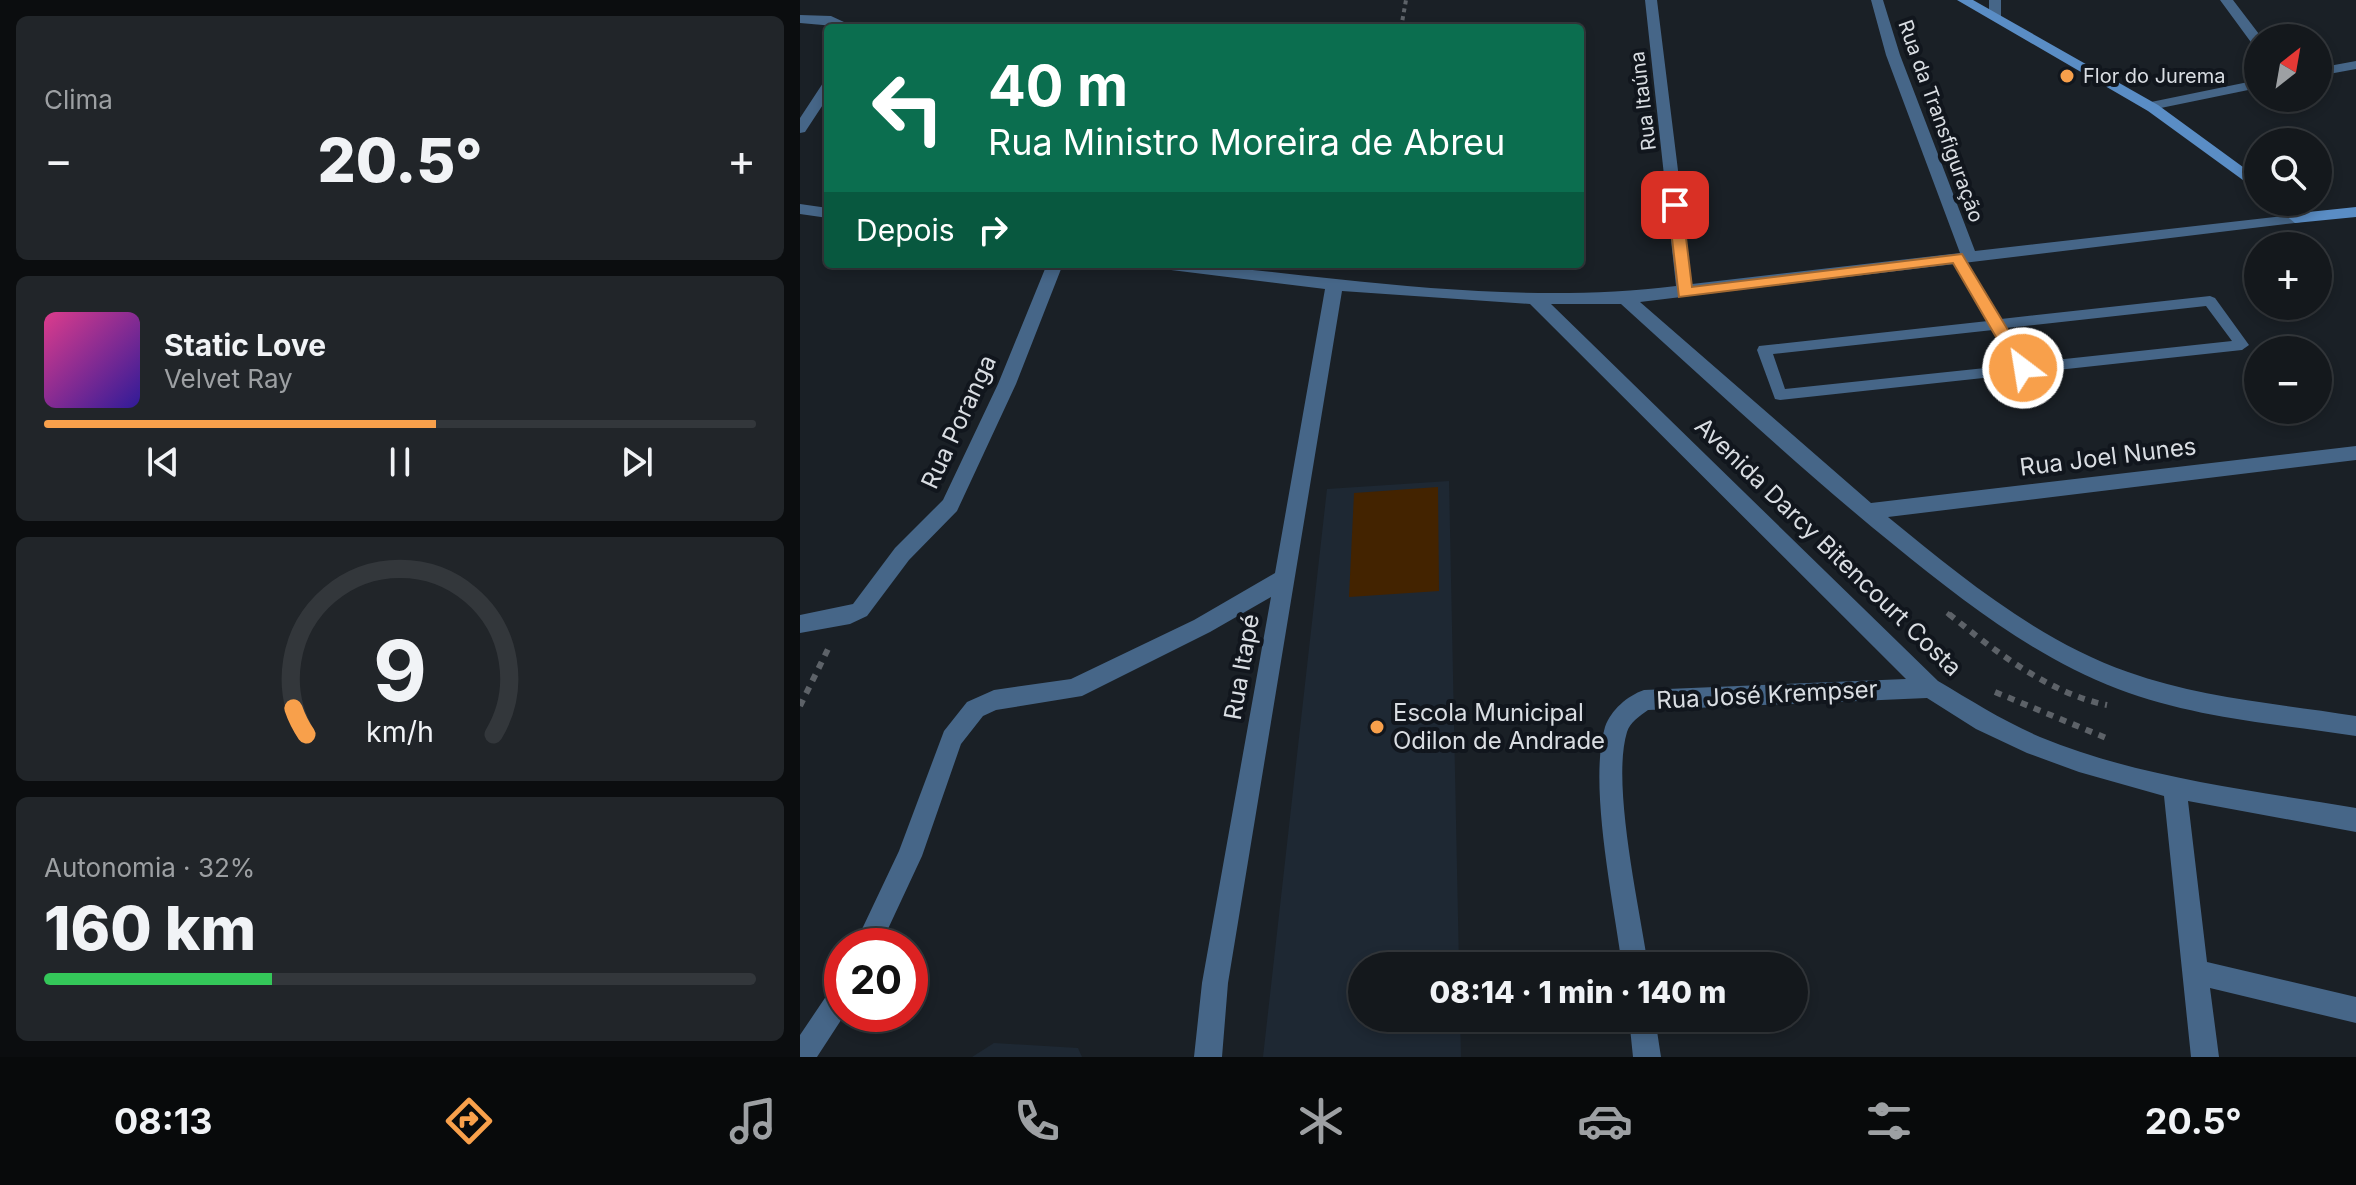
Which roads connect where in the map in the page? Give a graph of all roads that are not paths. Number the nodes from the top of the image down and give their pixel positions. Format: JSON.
{"nodes":[{"id":1,"x":1651,"y":0,"type":"edge"},
{"id":2,"x":1877,"y":0,"type":"edge"},
{"id":3,"x":1963,"y":0,"type":"edge"},
{"id":4,"x":1995,"y":0,"type":"edge"},
{"id":5,"x":2226,"y":0,"type":"edge"},
{"id":6,"x":1996,"y":18,"type":"junction"},
{"id":7,"x":800,"y":19,"type":"edge"},
{"id":8,"x":840,"y":24,"type":"edge"},
{"id":9,"x":2244,"y":24,"type":"edge"},
{"id":10,"x":2356,"y":65,"type":"edge"},
{"id":11,"x":2332,"y":69,"type":"edge"},
{"id":12,"x":2244,"y":87,"type":"edge"},
{"id":13,"x":824,"y":92,"type":"edge"},
{"id":14,"x":2151,"y":106,"type":"junction"},
{"id":15,"x":800,"y":129,"type":"edge"},
{"id":16,"x":2244,"y":174,"type":"edge"},
{"id":17,"x":800,"y":209,"type":"edge"},
{"id":18,"x":824,"y":212,"type":"edge"},
{"id":19,"x":2356,"y":212,"type":"edge"},
{"id":20,"x":2293,"y":216,"type":"edge"},
{"id":21,"x":2295,"y":218,"type":"junction"},
{"id":22,"x":1963,"y":257,"type":"junction"},
{"id":23,"x":1053,"y":268,"type":"edge"},
{"id":24,"x":1193,"y":268,"type":"edge"},
{"id":25,"x":1334,"y":287,"type":"junction"},
{"id":26,"x":1685,"y":293,"type":"junction"},
{"id":27,"x":1625,"y":298,"type":"junction"},
{"id":28,"x":1537,"y":301,"type":"junction"},
{"id":29,"x":1996,"y":324,"type":"junction"},
{"id":30,"x":2023,"y":368,"type":"junction"},
{"id":31,"x":2356,"y":453,"type":"edge"},
{"id":32,"x":1866,"y":512,"type":"junction"},
{"id":33,"x":1283,"y":579,"type":"junction"},
{"id":34,"x":800,"y":624,"type":"edge"},
{"id":35,"x":1930,"y":688,"type":"junction"},
{"id":36,"x":2356,"y":726,"type":"edge"},
{"id":37,"x":2175,"y":788,"type":"junction"},
{"id":38,"x":2356,"y":820,"type":"edge"},
{"id":39,"x":876,"y":928,"type":"edge"},
{"id":40,"x":1633,"y":952,"type":"edge"},
{"id":41,"x":2196,"y":972,"type":"junction"},
{"id":42,"x":2356,"y":1010,"type":"edge"},
{"id":43,"x":824,"y":1022,"type":"edge"},
{"id":44,"x":1644,"y":1032,"type":"edge"},
{"id":45,"x":801,"y":1057,"type":"edge"},
{"id":46,"x":1208,"y":1057,"type":"edge"},
{"id":47,"x":1647,"y":1057,"type":"edge"},
{"id":48,"x":2205,"y":1057,"type":"edge"}],
"edges":[{"from":1,"to":26,"type":"street","name":"Rua Itaúna"},
{"from":2,"to":22,"type":"street","name":"Rua da Transfiguração"},
{"from":3,"to":6,"type":"street"},
{"from":4,"to":6,"type":"street"},
{"from":5,"to":9,"type":"street"},
{"from":6,"to":14,"type":"street"},
{"from":7,"to":8,"type":"street"},
{"from":10,"to":11,"type":"street"},
{"from":12,"to":14,"type":"street"},
{"from":13,"to":15,"type":"street"},
{"from":14,"to":16,"type":"street"},
{"from":17,"to":18,"type":"street"},
{"from":19,"to":21,"type":"street"},
{"from":20,"to":21,"type":"street"},
{"from":21,"to":22,"type":"street"},
{"from":22,"to":26,"type":"street"},
{"from":22,"to":29,"type":"lane"},
{"from":23,"to":34,"type":"street","name":"Rua Poranga"},
{"from":24,"to":25,"type":"street"},
{"from":25,"to":28,"type":"street"},
{"from":25,"to":33,"type":"street","name":"Rua Itapé"},
{"from":26,"to":27,"type":"street"},
{"from":27,"to":28,"type":"street"},
{"from":27,"to":32,"type":"street","name":"Avenida Darcy Bitencourt Costa"},
{"from":28,"to":35,"type":"street","name":"Avenida Darcy Bitencourt Costa"},
{"from":29,"to":30,"type":"lane"},
{"from":29,"to":30,"type":"lane"},
{"from":29,"to":30,"type":"lane"},
{"from":31,"to":32,"type":"street","name":"Rua Joel Nunes"},
{"from":32,"to":36,"type":"street","name":"Avenida Darcy Bitencourt Costa"},
{"from":33,"to":39,"type":"street"},
{"from":33,"to":46,"type":"street","name":"Rua Itapé"},
{"from":35,"to":37,"type":"street","name":"Avenida Darcy Bitencourt Costa"},
{"from":35,"to":40,"type":"street","name":"Rua José Krempser"},
{"from":37,"to":38,"type":"street","name":"Avenida Darcy Bitencourt Costa"},
{"from":37,"to":41,"type":"street"},
{"from":41,"to":42,"type":"street"},
{"from":41,"to":48,"type":"street"},
{"from":43,"to":45,"type":"street"},
{"from":44,"to":47,"type":"street"}]}
